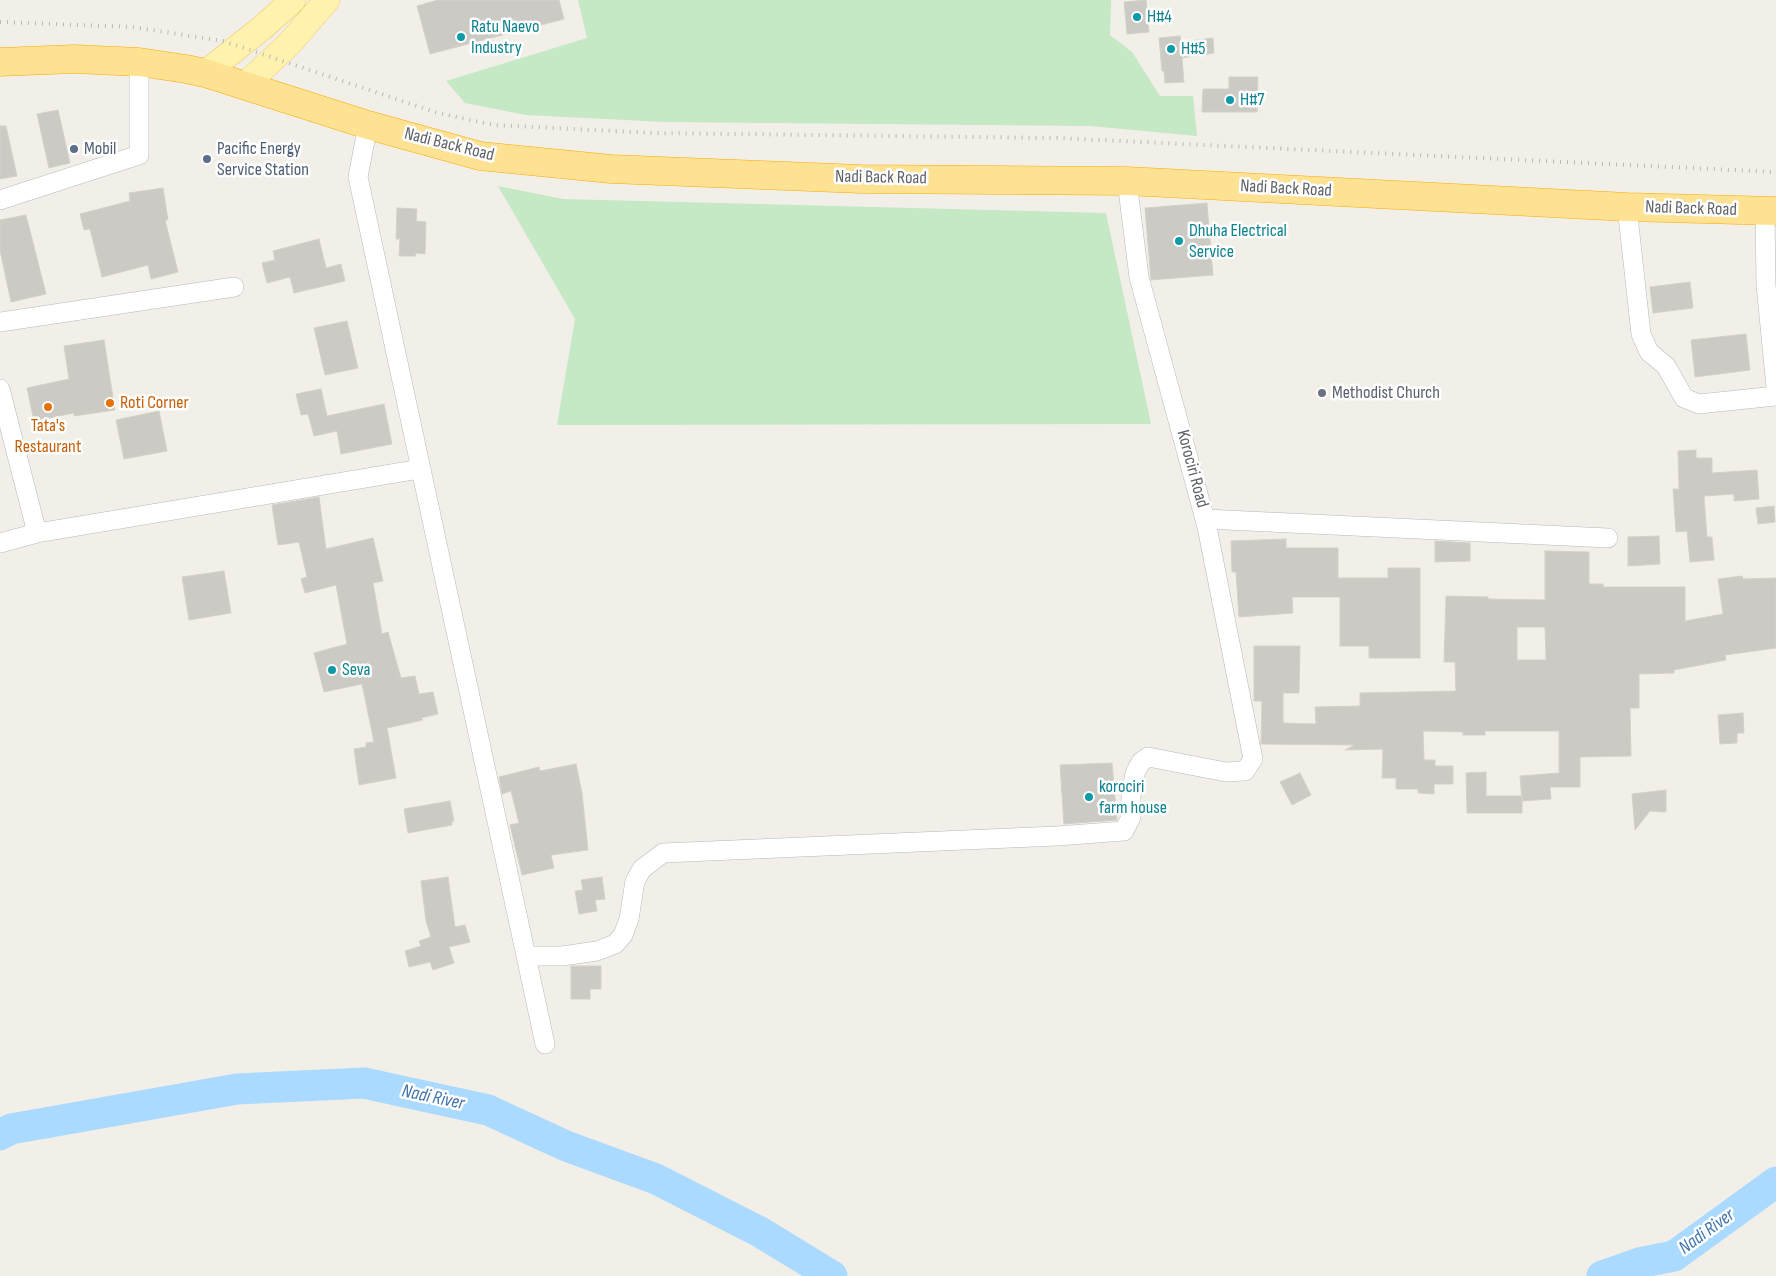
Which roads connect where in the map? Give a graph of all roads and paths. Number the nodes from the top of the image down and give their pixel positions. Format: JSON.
{"nodes":[{"id":1,"x":293,"y":0,"type":"edge"},
{"id":2,"x":327,"y":0,"type":"edge"},
{"id":3,"x":0,"y":62,"type":"edge"},
{"id":4,"x":139,"y":62,"type":"junction"},
{"id":5,"x":205,"y":73,"type":"junction"},
{"id":6,"x":245,"y":85,"type":"junction"},
{"id":7,"x":368,"y":125,"type":"junction"},
{"id":8,"x":1127,"y":181,"type":"junction"},
{"id":9,"x":0,"y":200,"type":"edge"},
{"id":10,"x":1627,"y":206,"type":"junction"},
{"id":11,"x":1770,"y":211,"type":"edge"},
{"id":12,"x":234,"y":287,"type":"dead end"},
{"id":13,"x":0,"y":322,"type":"edge"},
{"id":14,"x":1776,"y":387,"type":"edge"},
{"id":15,"x":0,"y":389,"type":"edge"},
{"id":16,"x":1776,"y":396,"type":"edge"},
{"id":17,"x":420,"y":469,"type":"junction"},
{"id":18,"x":1206,"y":519,"type":"junction"},
{"id":19,"x":37,"y":533,"type":"junction"},
{"id":20,"x":1608,"y":538,"type":"dead end"},
{"id":21,"x":0,"y":543,"type":"edge"},
{"id":22,"x":526,"y":956,"type":"junction"},
{"id":23,"x":545,"y":1044,"type":"dead end"}],
"edges":[{"from":1,"to":5,"type":"main road"},
{"from":2,"to":6,"type":"main road"},
{"from":3,"to":4,"type":"highway","name":"Nadi Back Road"},
{"from":4,"to":5,"type":"highway","name":"Nadi Back Road"},
{"from":4,"to":9,"type":"street"},
{"from":5,"to":6,"type":"highway","name":"Nadi Back Road"},
{"from":6,"to":7,"type":"highway","name":"Nadi Back Road"},
{"from":7,"to":8,"type":"highway","name":"Nadi Back Road"},
{"from":7,"to":17,"type":"street"},
{"from":8,"to":10,"type":"highway","name":"Nadi Back Road"},
{"from":8,"to":18,"type":"street","name":"Korociri Road"},
{"from":10,"to":11,"type":"highway","name":"Nadi Back Road"},
{"from":10,"to":16,"type":"street"},
{"from":11,"to":14,"type":"street"},
{"from":12,"to":13,"type":"street"},
{"from":15,"to":19,"type":"street"},
{"from":17,"to":19,"type":"street"},
{"from":17,"to":22,"type":"street"},
{"from":18,"to":20,"type":"street"},
{"from":18,"to":22,"type":"street","name":"Korociri Road"},
{"from":19,"to":21,"type":"street"},
{"from":22,"to":23,"type":"street"}]}
